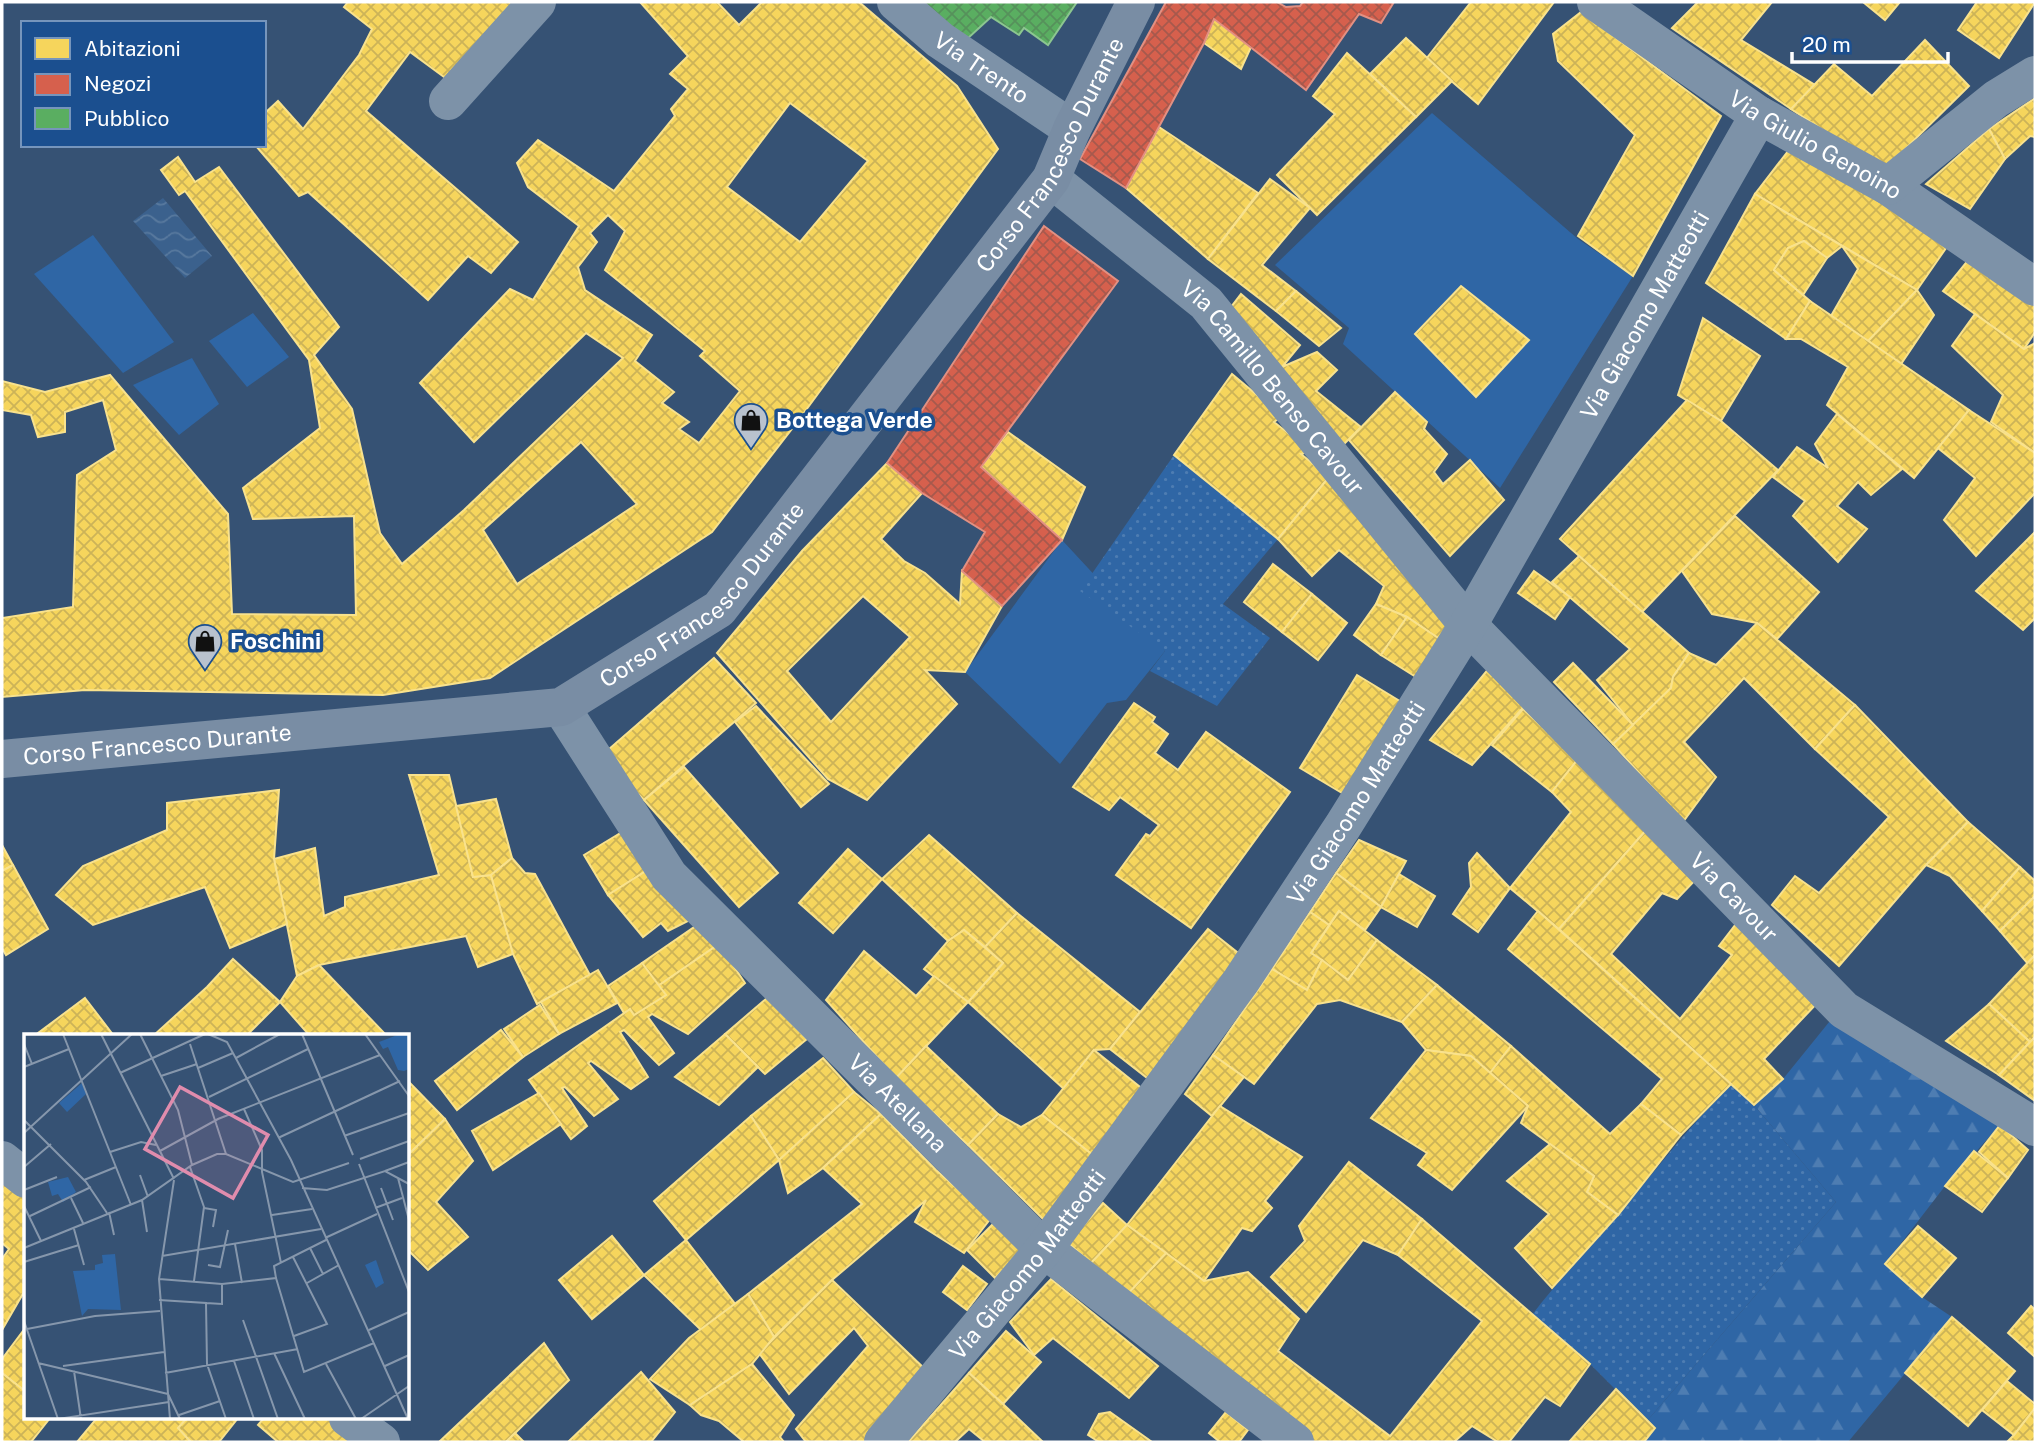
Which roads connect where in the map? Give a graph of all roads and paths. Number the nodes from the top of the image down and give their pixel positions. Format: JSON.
{"nodes":[{"id":1,"x":537,"y":2,"type":"edge"},
{"id":2,"x":896,"y":2,"type":"edge"},
{"id":3,"x":1136,"y":2,"type":"edge"},
{"id":4,"x":1596,"y":2,"type":"edge"},
{"id":5,"x":2035,"y":75,"type":"edge"},
{"id":6,"x":448,"y":101,"type":"dead end"},
{"id":7,"x":1759,"y":115,"type":"junction"},
{"id":8,"x":1072,"y":129,"type":"junction"},
{"id":9,"x":1051,"y":178,"type":"junction"},
{"id":10,"x":1888,"y":186,"type":"junction"},
{"id":11,"x":2035,"y":287,"type":"edge"},
{"id":12,"x":1468,"y":625,"type":"junction"},
{"id":13,"x":561,"y":707,"type":"junction"},
{"id":14,"x":2,"y":759,"type":"edge"},
{"id":15,"x":2035,"y":1127,"type":"edge"},
{"id":16,"x":2,"y":1160,"type":"edge"},
{"id":17,"x":24,"y":1177,"type":"edge"},
{"id":18,"x":1044,"y":1249,"type":"junction"},
{"id":19,"x":351,"y":1420,"type":"edge"},
{"id":20,"x":381,"y":1442,"type":"edge"},
{"id":21,"x":883,"y":1442,"type":"edge"},
{"id":22,"x":1295,"y":1442,"type":"edge"}],
"edges":[{"from":1,"to":6,"type":"street"},
{"from":2,"to":8,"type":"street","name":"Via Trento"},
{"from":3,"to":8,"type":"street","name":"Corso Francesco Durante"},
{"from":4,"to":7,"type":"street","name":"Via Giulio Genoino"},
{"from":5,"to":10,"type":"street"},
{"from":7,"to":10,"type":"street","name":"Via Giulio Genoino"},
{"from":7,"to":12,"type":"street","name":"Via Giacomo Matteotti"},
{"from":8,"to":9,"type":"street","name":"Corso Francesco Durante"},
{"from":9,"to":12,"type":"street","name":"Via Camillo Benso Cavour"},
{"from":9,"to":13,"type":"street","name":"Corso Francesco Durante"},
{"from":10,"to":11,"type":"street","name":"Via Giulio Genoino"},
{"from":12,"to":15,"type":"street","name":"Via Cavour"},
{"from":12,"to":18,"type":"street","name":"Via Giacomo Matteotti"},
{"from":13,"to":14,"type":"street","name":"Corso Francesco Durante"},
{"from":13,"to":18,"type":"street","name":"Via Atellana"},
{"from":16,"to":17,"type":"street"},
{"from":18,"to":21,"type":"street","name":"Via Giacomo Matteotti"},
{"from":18,"to":22,"type":"street","name":"Via Atellana"},
{"from":19,"to":20,"type":"street"}]}
